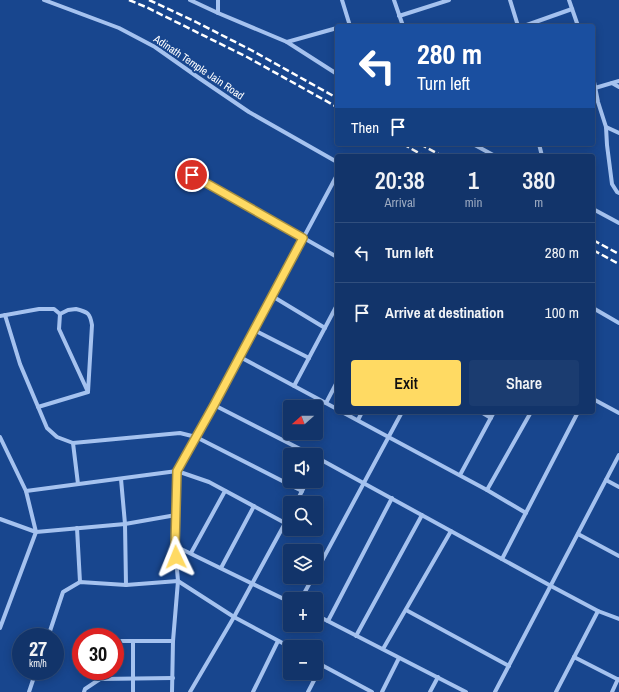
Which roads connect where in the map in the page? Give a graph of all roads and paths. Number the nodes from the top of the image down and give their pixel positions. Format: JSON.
{"nodes":[{"id":1,"x":44,"y":0,"type":"edge"},
{"id":2,"x":190,"y":0,"type":"edge"},
{"id":3,"x":218,"y":0,"type":"edge"},
{"id":4,"x":342,"y":0,"type":"edge"},
{"id":5,"x":394,"y":0,"type":"edge"},
{"id":6,"x":447,"y":0,"type":"edge"},
{"id":7,"x":510,"y":0,"type":"edge"},
{"id":8,"x":569,"y":0,"type":"edge"},
{"id":9,"x":572,"y":9,"type":"junction"},
{"id":10,"x":218,"y":13,"type":"junction"},
{"id":11,"x":399,"y":16,"type":"junction"},
{"id":12,"x":350,"y":24,"type":"edge"},
{"id":13,"x":402,"y":24,"type":"edge"},
{"id":14,"x":517,"y":24,"type":"edge"},
{"id":15,"x":530,"y":24,"type":"edge"},
{"id":16,"x":577,"y":24,"type":"edge"},
{"id":17,"x":335,"y":29,"type":"edge"},
{"id":18,"x":286,"y":42,"type":"junction"},
{"id":19,"x":335,"y":73,"type":"edge"},
{"id":20,"x":619,"y":81,"type":"edge"},
{"id":21,"x":612,"y":83,"type":"junction"},
{"id":22,"x":619,"y":87,"type":"edge"},
{"id":23,"x":595,"y":88,"type":"joint"},
{"id":24,"x":606,"y":127,"type":"junction"},
{"id":25,"x":619,"y":133,"type":"edge"},
{"id":26,"x":477,"y":146,"type":"edge"},
{"id":27,"x":491,"y":154,"type":"edge"},
{"id":28,"x":335,"y":161,"type":"edge"},
{"id":29,"x":192,"y":175,"type":"dead end"},
{"id":30,"x":335,"y":179,"type":"edge"},
{"id":31,"x":619,"y":193,"type":"edge"},
{"id":32,"x":595,"y":210,"type":"edge"},
{"id":33,"x":619,"y":223,"type":"edge"},
{"id":34,"x":303,"y":238,"type":"junction"},
{"id":35,"x":335,"y":256,"type":"edge"},
{"id":36,"x":272,"y":296,"type":"junction"},
{"id":37,"x":335,"y":309,"type":"edge"},
{"id":38,"x":595,"y":309,"type":"edge"},
{"id":39,"x":60,"y":314,"type":"junction"},
{"id":40,"x":2,"y":315,"type":"edge"},
{"id":41,"x":619,"y":323,"type":"edge"},
{"id":42,"x":325,"y":328,"type":"junction"},
{"id":43,"x":254,"y":330,"type":"junction"},
{"id":44,"x":240,"y":357,"type":"junction"},
{"id":45,"x":309,"y":358,"type":"junction"},
{"id":46,"x":294,"y":386,"type":"junction"},
{"id":47,"x":335,"y":386,"type":"edge"},
{"id":48,"x":88,"y":392,"type":"junction"},
{"id":49,"x":595,"y":400,"type":"edge"},
{"id":50,"x":326,"y":403,"type":"junction"},
{"id":51,"x":214,"y":405,"type":"junction"},
{"id":52,"x":38,"y":407,"type":"junction"},
{"id":53,"x":335,"y":408,"type":"edge"},
{"id":54,"x":619,"y":413,"type":"edge"},
{"id":55,"x":346,"y":414,"type":"edge"},
{"id":56,"x":361,"y":414,"type":"edge"},
{"id":57,"x":401,"y":414,"type":"edge"},
{"id":58,"x":485,"y":414,"type":"edge"},
{"id":59,"x":493,"y":414,"type":"edge"},
{"id":60,"x":530,"y":414,"type":"edge"},
{"id":61,"x":577,"y":414,"type":"edge"},
{"id":62,"x":491,"y":418,"type":"junction"},
{"id":63,"x":358,"y":420,"type":"junction"},
{"id":64,"x":0,"y":437,"type":"edge"},
{"id":65,"x":196,"y":437,"type":"junction"},
{"id":66,"x":388,"y":437,"type":"junction"},
{"id":67,"x":73,"y":443,"type":"junction"},
{"id":68,"x":298,"y":448,"type":"edge"},
{"id":69,"x":7,"y":452,"type":"junction"},
{"id":70,"x":0,"y":453,"type":"edge"},
{"id":71,"x":619,"y":455,"type":"edge"},
{"id":72,"x":323,"y":461,"type":"edge"},
{"id":73,"x":177,"y":471,"type":"junction"},
{"id":74,"x":460,"y":475,"type":"junction"},
{"id":75,"x":121,"y":479,"type":"junction"},
{"id":76,"x":606,"y":480,"type":"junction"},
{"id":77,"x":364,"y":483,"type":"junction"},
{"id":78,"x":78,"y":484,"type":"junction"},
{"id":79,"x":619,"y":487,"type":"edge"},
{"id":80,"x":304,"y":488,"type":"edge"},
{"id":81,"x":487,"y":490,"type":"junction"},
{"id":82,"x":26,"y":491,"type":"junction"},
{"id":83,"x":226,"y":491,"type":"junction"},
{"id":84,"x":302,"y":491,"type":"junction"},
{"id":85,"x":300,"y":496,"type":"edge"},
{"id":86,"x":392,"y":498,"type":"junction"},
{"id":87,"x":254,"y":506,"type":"junction"},
{"id":88,"x":526,"y":513,"type":"junction"},
{"id":89,"x":176,"y":515,"type":"junction"},
{"id":90,"x":422,"y":515,"type":"junction"},
{"id":91,"x":0,"y":519,"type":"edge"},
{"id":92,"x":283,"y":522,"type":"edge"},
{"id":93,"x":125,"y":524,"type":"junction"},
{"id":94,"x":283,"y":527,"type":"edge"},
{"id":95,"x":77,"y":528,"type":"junction"},
{"id":96,"x":451,"y":531,"type":"junction"},
{"id":97,"x":36,"y":532,"type":"junction"},
{"id":98,"x":578,"y":534,"type":"junction"},
{"id":99,"x":175,"y":546,"type":"junction"},
{"id":100,"x":191,"y":553,"type":"junction"},
{"id":101,"x":619,"y":556,"type":"edge"},
{"id":102,"x":323,"y":559,"type":"edge"},
{"id":103,"x":502,"y":559,"type":"junction"},
{"id":104,"x":221,"y":568,"type":"junction"},
{"id":105,"x":178,"y":581,"type":"junction"},
{"id":106,"x":80,"y":582,"type":"junction"},
{"id":107,"x":252,"y":583,"type":"junction"},
{"id":108,"x":126,"y":585,"type":"junction"},
{"id":109,"x":550,"y":586,"type":"junction"},
{"id":110,"x":283,"y":598,"type":"edge"},
{"id":111,"x":406,"y":610,"type":"junction"},
{"id":112,"x":598,"y":611,"type":"junction"},
{"id":113,"x":234,"y":617,"type":"junction"},
{"id":114,"x":323,"y":618,"type":"edge"},
{"id":115,"x":619,"y":619,"type":"edge"},
{"id":116,"x":328,"y":621,"type":"junction"},
{"id":117,"x":0,"y":628,"type":"edge"},
{"id":118,"x":51,"y":628,"type":"edge"},
{"id":119,"x":356,"y":636,"type":"junction"},
{"id":120,"x":173,"y":640,"type":"junction"},
{"id":121,"x":124,"y":641,"type":"edge"},
{"id":122,"x":133,"y":641,"type":"junction"},
{"id":123,"x":278,"y":641,"type":"junction"},
{"id":124,"x":283,"y":644,"type":"edge"},
{"id":125,"x":383,"y":650,"type":"junction"},
{"id":126,"x":574,"y":656,"type":"junction"},
{"id":127,"x":399,"y":658,"type":"junction"},
{"id":128,"x":323,"y":666,"type":"edge"},
{"id":129,"x":509,"y":666,"type":"junction"},
{"id":130,"x":438,"y":677,"type":"junction"},
{"id":131,"x":173,"y":678,"type":"junction"},
{"id":132,"x":124,"y":679,"type":"edge"},
{"id":133,"x":133,"y":679,"type":"junction"},
{"id":134,"x":33,"y":680,"type":"edge"},
{"id":135,"x":98,"y":680,"type":"edge"},
{"id":136,"x":314,"y":680,"type":"edge"},
{"id":137,"x":619,"y":680,"type":"edge"},
{"id":138,"x":29,"y":692,"type":"edge"},
{"id":139,"x":84,"y":692,"type":"edge"},
{"id":140,"x":133,"y":692,"type":"edge"},
{"id":141,"x":172,"y":692,"type":"edge"},
{"id":142,"x":190,"y":692,"type":"edge"},
{"id":143,"x":253,"y":692,"type":"edge"},
{"id":144,"x":308,"y":692,"type":"edge"},
{"id":145,"x":372,"y":692,"type":"edge"},
{"id":146,"x":382,"y":692,"type":"edge"},
{"id":147,"x":430,"y":692,"type":"edge"},
{"id":148,"x":466,"y":692,"type":"edge"},
{"id":149,"x":495,"y":692,"type":"edge"},
{"id":150,"x":556,"y":692,"type":"edge"},
{"id":151,"x":612,"y":692,"type":"edge"}],
"edges":[{"from":1,"to":28,"type":"street","name":"Adinath Temple Jain Road"},
{"from":2,"to":10,"type":"street"},
{"from":3,"to":10,"type":"street"},
{"from":4,"to":12,"type":"street"},
{"from":5,"to":11,"type":"street"},
{"from":6,"to":11,"type":"street"},
{"from":7,"to":14,"type":"street"},
{"from":8,"to":9,"type":"street"},
{"from":9,"to":15,"type":"street"},
{"from":9,"to":16,"type":"street"},
{"from":10,"to":18,"type":"street"},
{"from":11,"to":13,"type":"street"},
{"from":17,"to":18,"type":"street"},
{"from":18,"to":19,"type":"street"},
{"from":20,"to":21,"type":"street"},
{"from":21,"to":22,"type":"street"},
{"from":21,"to":23,"type":"street"},
{"from":23,"to":24,"type":"street"},
{"from":24,"to":25,"type":"street"},
{"from":24,"to":31,"type":"street"},
{"from":26,"to":27,"type":"street"},
{"from":29,"to":34,"type":"street"},
{"from":30,"to":34,"type":"street"},
{"from":32,"to":33,"type":"street"},
{"from":34,"to":35,"type":"street"},
{"from":34,"to":36,"type":"street"},
{"from":36,"to":42,"type":"street"},
{"from":36,"to":43,"type":"street"},
{"from":37,"to":42,"type":"street"},
{"from":38,"to":41,"type":"street"},
{"from":39,"to":40,"type":"street"},
{"from":39,"to":48,"type":"street"},
{"from":39,"to":48,"type":"street"},
{"from":40,"to":52,"type":"street"},
{"from":42,"to":45,"type":"street"},
{"from":43,"to":44,"type":"street"},
{"from":43,"to":45,"type":"street"},
{"from":44,"to":46,"type":"street"},
{"from":44,"to":51,"type":"street"},
{"from":45,"to":46,"type":"street"},
{"from":46,"to":50,"type":"street"},
{"from":47,"to":50,"type":"street"},
{"from":48,"to":52,"type":"street"},
{"from":49,"to":54,"type":"street"},
{"from":50,"to":53,"type":"street"},
{"from":51,"to":65,"type":"street"},
{"from":51,"to":68,"type":"street"},
{"from":52,"to":67,"type":"street"},
{"from":55,"to":63,"type":"street"},
{"from":56,"to":63,"type":"street"},
{"from":57,"to":66,"type":"street"},
{"from":58,"to":62,"type":"street"},
{"from":59,"to":62,"type":"street"},
{"from":60,"to":81,"type":"street"},
{"from":61,"to":88,"type":"street"},
{"from":62,"to":74,"type":"street"},
{"from":63,"to":66,"type":"street"},
{"from":64,"to":69,"type":"street"},
{"from":65,"to":67,"type":"street"},
{"from":65,"to":73,"type":"street"},
{"from":65,"to":84,"type":"street"},
{"from":66,"to":74,"type":"street"},
{"from":66,"to":77,"type":"street"},
{"from":67,"to":78,"type":"street"},
{"from":69,"to":70,"type":"street"},
{"from":69,"to":82,"type":"street"},
{"from":71,"to":76,"type":"street"},
{"from":72,"to":77,"type":"street"},
{"from":73,"to":75,"type":"street"},
{"from":73,"to":83,"type":"street"},
{"from":73,"to":89,"type":"street"},
{"from":74,"to":81,"type":"street"},
{"from":75,"to":78,"type":"street"},
{"from":75,"to":93,"type":"street"},
{"from":76,"to":79,"type":"street"},
{"from":76,"to":98,"type":"street"},
{"from":77,"to":86,"type":"street"},
{"from":77,"to":102,"type":"street"},
{"from":78,"to":82,"type":"street"},
{"from":80,"to":84,"type":"street"},
{"from":81,"to":88,"type":"street"},
{"from":82,"to":97,"type":"street"},
{"from":83,"to":87,"type":"street"},
{"from":83,"to":100,"type":"street"},
{"from":84,"to":85,"type":"street"},
{"from":86,"to":90,"type":"street"},
{"from":86,"to":116,"type":"street"},
{"from":87,"to":92,"type":"street"},
{"from":87,"to":104,"type":"street"},
{"from":88,"to":103,"type":"street"},
{"from":89,"to":93,"type":"street"},
{"from":89,"to":99,"type":"street"},
{"from":90,"to":96,"type":"street"},
{"from":90,"to":119,"type":"street"},
{"from":91,"to":97,"type":"street"},
{"from":93,"to":95,"type":"street"},
{"from":93,"to":108,"type":"street"},
{"from":94,"to":107,"type":"street"},
{"from":95,"to":97,"type":"street"},
{"from":95,"to":106,"type":"street"},
{"from":96,"to":103,"type":"street"},
{"from":96,"to":111,"type":"street"},
{"from":97,"to":117,"type":"street"},
{"from":98,"to":101,"type":"street"},
{"from":98,"to":109,"type":"street"},
{"from":99,"to":100,"type":"street"},
{"from":99,"to":105,"type":"street"},
{"from":100,"to":104,"type":"street"},
{"from":103,"to":109,"type":"street"},
{"from":104,"to":107,"type":"street"},
{"from":105,"to":108,"type":"street"},
{"from":105,"to":113,"type":"street"},
{"from":105,"to":120,"type":"street"},
{"from":106,"to":108,"type":"street"},
{"from":106,"to":118,"type":"street"},
{"from":107,"to":110,"type":"street"},
{"from":107,"to":113,"type":"street"},
{"from":109,"to":112,"type":"street"},
{"from":109,"to":129,"type":"street"},
{"from":111,"to":125,"type":"street"},
{"from":111,"to":129,"type":"street"},
{"from":112,"to":115,"type":"street"},
{"from":112,"to":126,"type":"street"},
{"from":113,"to":123,"type":"street"},
{"from":113,"to":142,"type":"street"},
{"from":114,"to":116,"type":"street"},
{"from":116,"to":119,"type":"street"},
{"from":119,"to":125,"type":"street"},
{"from":120,"to":122,"type":"street"},
{"from":120,"to":131,"type":"street"},
{"from":121,"to":122,"type":"street"},
{"from":122,"to":133,"type":"street"},
{"from":123,"to":124,"type":"street"},
{"from":123,"to":143,"type":"street"},
{"from":125,"to":127,"type":"street"},
{"from":126,"to":137,"type":"street"},
{"from":126,"to":150,"type":"street"},
{"from":127,"to":130,"type":"street"},
{"from":127,"to":146,"type":"street"},
{"from":128,"to":145,"type":"street"},
{"from":129,"to":149,"type":"street"},
{"from":130,"to":147,"type":"street"},
{"from":130,"to":148,"type":"street"},
{"from":131,"to":133,"type":"street"},
{"from":131,"to":141,"type":"street"},
{"from":132,"to":133,"type":"street"},
{"from":133,"to":140,"type":"street"},
{"from":134,"to":138,"type":"street"},
{"from":135,"to":139,"type":"street"},
{"from":136,"to":144,"type":"street"},
{"from":137,"to":151,"type":"street"}]}
